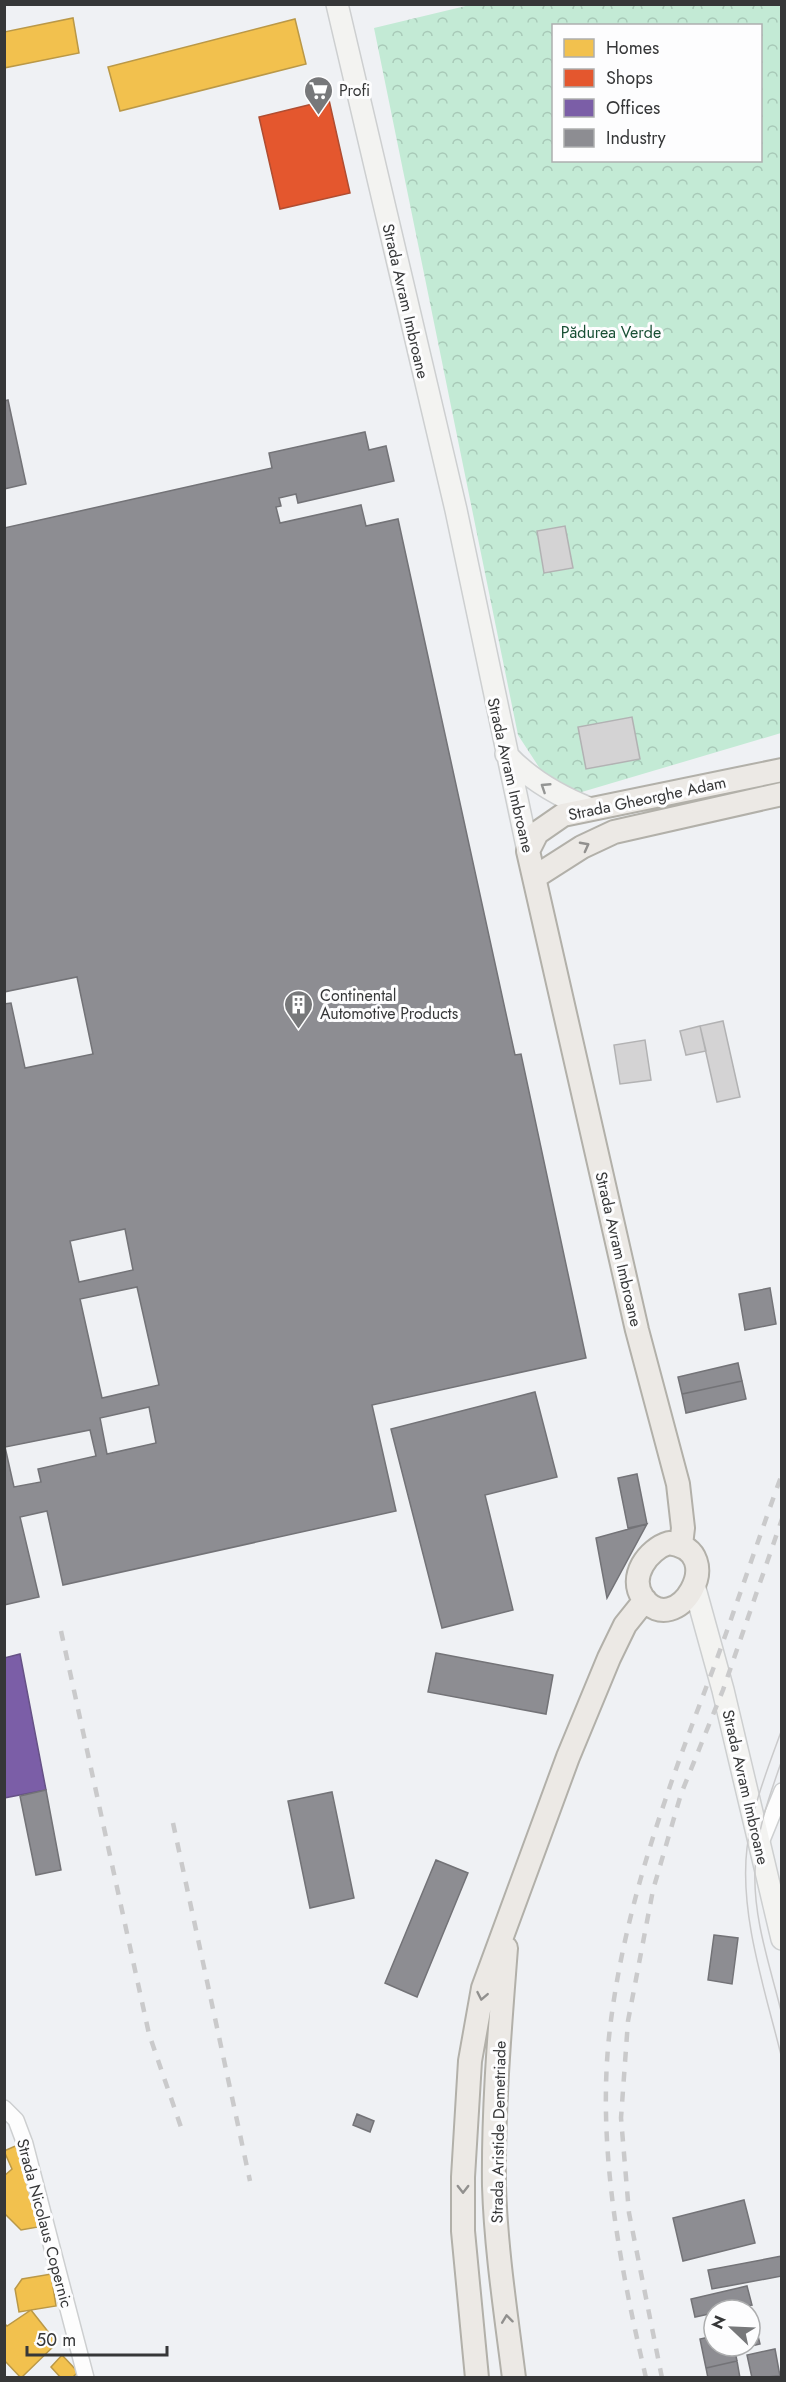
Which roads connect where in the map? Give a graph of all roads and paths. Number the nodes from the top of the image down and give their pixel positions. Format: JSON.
{"nodes":[{"id":1,"x":337,"y":4,"type":"edge"},
{"id":2,"x":505,"y":754,"type":"junction"},
{"id":3,"x":782,"y":770,"type":"edge"},
{"id":4,"x":782,"y":794,"type":"edge"},
{"id":5,"x":591,"y":809,"type":"junction"},
{"id":6,"x":528,"y":852,"type":"junction"},
{"id":7,"x":535,"y":877,"type":"junction"},
{"id":8,"x":681,"y":1545,"type":"junction"},
{"id":9,"x":694,"y":1585,"type":"junction"},
{"id":10,"x":645,"y":1600,"type":"junction"},
{"id":11,"x":674,"y":1609,"type":"junction"},
{"id":12,"x":706,"y":1636,"type":"junction"},
{"id":13,"x":782,"y":1791,"type":"edge"},
{"id":14,"x":760,"y":1845,"type":"junction"},
{"id":15,"x":508,"y":1921,"type":"junction"},
{"id":16,"x":782,"y":1939,"type":"edge"},
{"id":17,"x":4,"y":2108,"type":"edge"},
{"id":18,"x":86,"y":2378,"type":"edge"},
{"id":19,"x":477,"y":2378,"type":"edge"},
{"id":20,"x":514,"y":2378,"type":"edge"}],
"edges":[{"from":1,"to":2,"type":"main road","name":"Strada Avram Imbroane"},
{"from":5,"to":2,"type":"main road","one_way":true},
{"from":2,"to":6,"type":"main road","name":"Strada Avram Imbroane"},
{"from":3,"to":5,"type":"main road","name":"Strada Gheorghe Adam"},
{"from":7,"to":4,"type":"main road","name":"Strada Gheorghe Adam","one_way":true},
{"from":5,"to":6,"type":"main road","name":"Strada Gheorghe Adam"},
{"from":6,"to":7,"type":"main road","name":"Strada Avram Imbroane"},
{"from":7,"to":8,"type":"main road","name":"Strada Avram Imbroane"},
{"from":8,"to":9,"type":"main road"},
{"from":8,"to":10,"type":"main road"},
{"from":9,"to":11,"type":"main road"},
{"from":9,"to":12,"type":"main road","name":"Strada Avram Imbroane"},
{"from":10,"to":11,"type":"main road"},
{"from":10,"to":15,"type":"main road","name":"Strada Aristide Demetriade"},
{"from":11,"to":12,"type":"main road"},
{"from":12,"to":14,"type":"main road","name":"Strada Avram Imbroane"},
{"from":13,"to":14,"type":"street"},
{"from":14,"to":16,"type":"main road","name":"Strada Avram Imbroane"},
{"from":15,"to":19,"type":"main road","name":"Strada Aristide Demetriade","one_way":true},
{"from":20,"to":15,"type":"main road","name":"Strada Aristide Demetriade","one_way":true},
{"from":17,"to":18,"type":"street","name":"Strada Nicolaus Copernic"}]}
